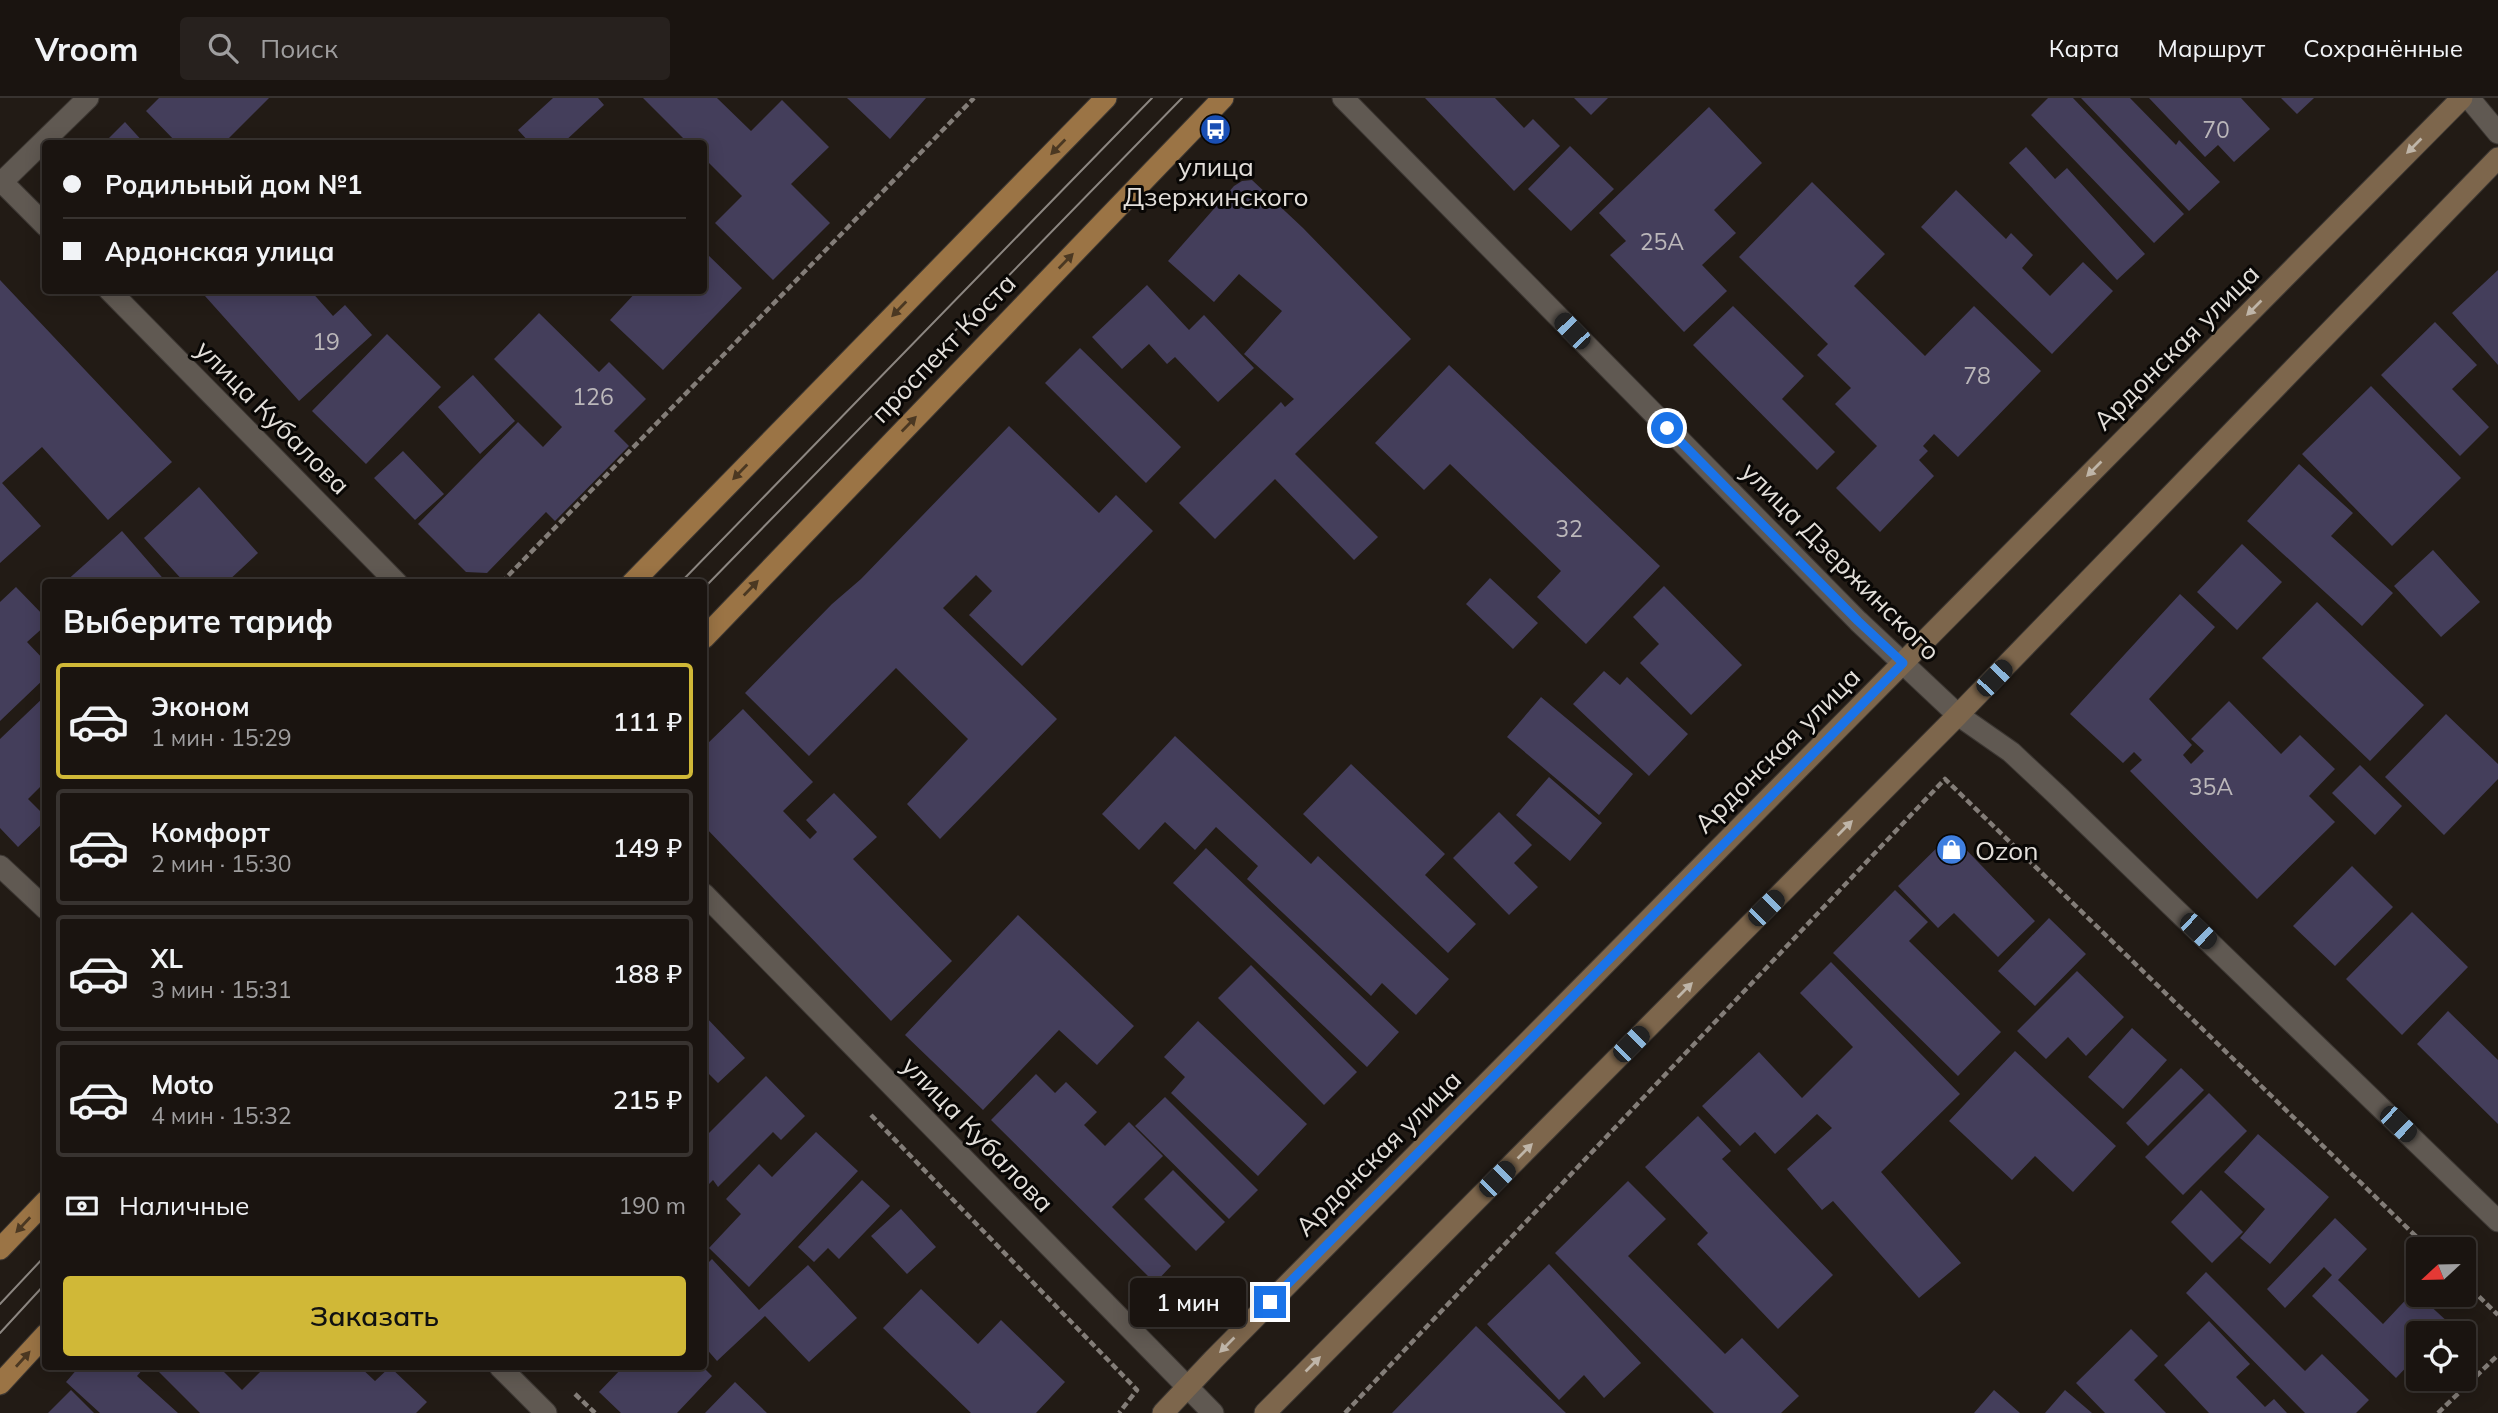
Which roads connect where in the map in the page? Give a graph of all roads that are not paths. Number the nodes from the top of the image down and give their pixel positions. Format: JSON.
{"nodes":[{"id":1,"x":88,"y":98,"type":"edge"},
{"id":2,"x":1106,"y":98,"type":"edge"},
{"id":3,"x":1223,"y":98,"type":"edge"},
{"id":4,"x":1343,"y":98,"type":"edge"},
{"id":5,"x":2462,"y":98,"type":"edge"},
{"id":6,"x":2469,"y":98,"type":"edge"},
{"id":7,"x":2498,"y":132,"type":"edge"},
{"id":8,"x":44,"y":140,"type":"edge"},
{"id":9,"x":42,"y":142,"type":"edge"},
{"id":10,"x":2498,"y":158,"type":"edge"},
{"id":11,"x":1,"y":181,"type":"edge"},
{"id":12,"x":42,"y":222,"type":"edge"},
{"id":13,"x":113,"y":294,"type":"edge"},
{"id":14,"x":393,"y":579,"type":"edge"},
{"id":15,"x":636,"y":579,"type":"edge"},
{"id":16,"x":707,"y":635,"type":"edge"},
{"id":17,"x":1903,"y":663,"type":"junction"},
{"id":18,"x":1958,"y":715,"type":"junction"},
{"id":19,"x":0,"y":866,"type":"edge"},
{"id":20,"x":707,"y":897,"type":"edge"},
{"id":21,"x":42,"y":905,"type":"edge"},
{"id":22,"x":42,"y":1205,"type":"edge"},
{"id":23,"x":2498,"y":1221,"type":"edge"},
{"id":24,"x":0,"y":1249,"type":"edge"},
{"id":25,"x":42,"y":1338,"type":"edge"},
{"id":26,"x":503,"y":1370,"type":"edge"},
{"id":27,"x":0,"y":1384,"type":"edge"},
{"id":28,"x":1187,"y":1388,"type":"junction"},
{"id":29,"x":546,"y":1413,"type":"edge"},
{"id":30,"x":1163,"y":1413,"type":"edge"},
{"id":31,"x":1213,"y":1413,"type":"edge"},
{"id":32,"x":1265,"y":1413,"type":"edge"}],
"edges":[{"from":1,"to":8,"type":"street"},
{"from":2,"to":15,"type":"main road","one_way":true},
{"from":16,"to":3,"type":"main road","name":"проспект Коста","one_way":true},
{"from":4,"to":17,"type":"street","name":"улица Дзержинского"},
{"from":5,"to":17,"type":"main road","name":"Ардонская улица","one_way":true},
{"from":6,"to":7,"type":"street"},
{"from":9,"to":11,"type":"street"},
{"from":10,"to":18,"type":"main road"},
{"from":11,"to":12,"type":"street"},
{"from":13,"to":14,"type":"street","name":"улица Кубалова"},
{"from":17,"to":18,"type":"street","name":"улица Дзержинского"},
{"from":17,"to":28,"type":"main road","name":"Ардонская улица","one_way":true},
{"from":18,"to":23,"type":"street","name":"улица Дзержинского"},
{"from":32,"to":18,"type":"main road","one_way":true},
{"from":19,"to":21,"type":"street"},
{"from":20,"to":28,"type":"street","name":"улица Кубалова"},
{"from":22,"to":24,"type":"main road","one_way":true},
{"from":27,"to":25,"type":"main road","one_way":true},
{"from":26,"to":29,"type":"street"},
{"from":28,"to":30,"type":"main road","name":"Ардонская улица"},
{"from":28,"to":31,"type":"street","name":"улица Кубалова"}]}
